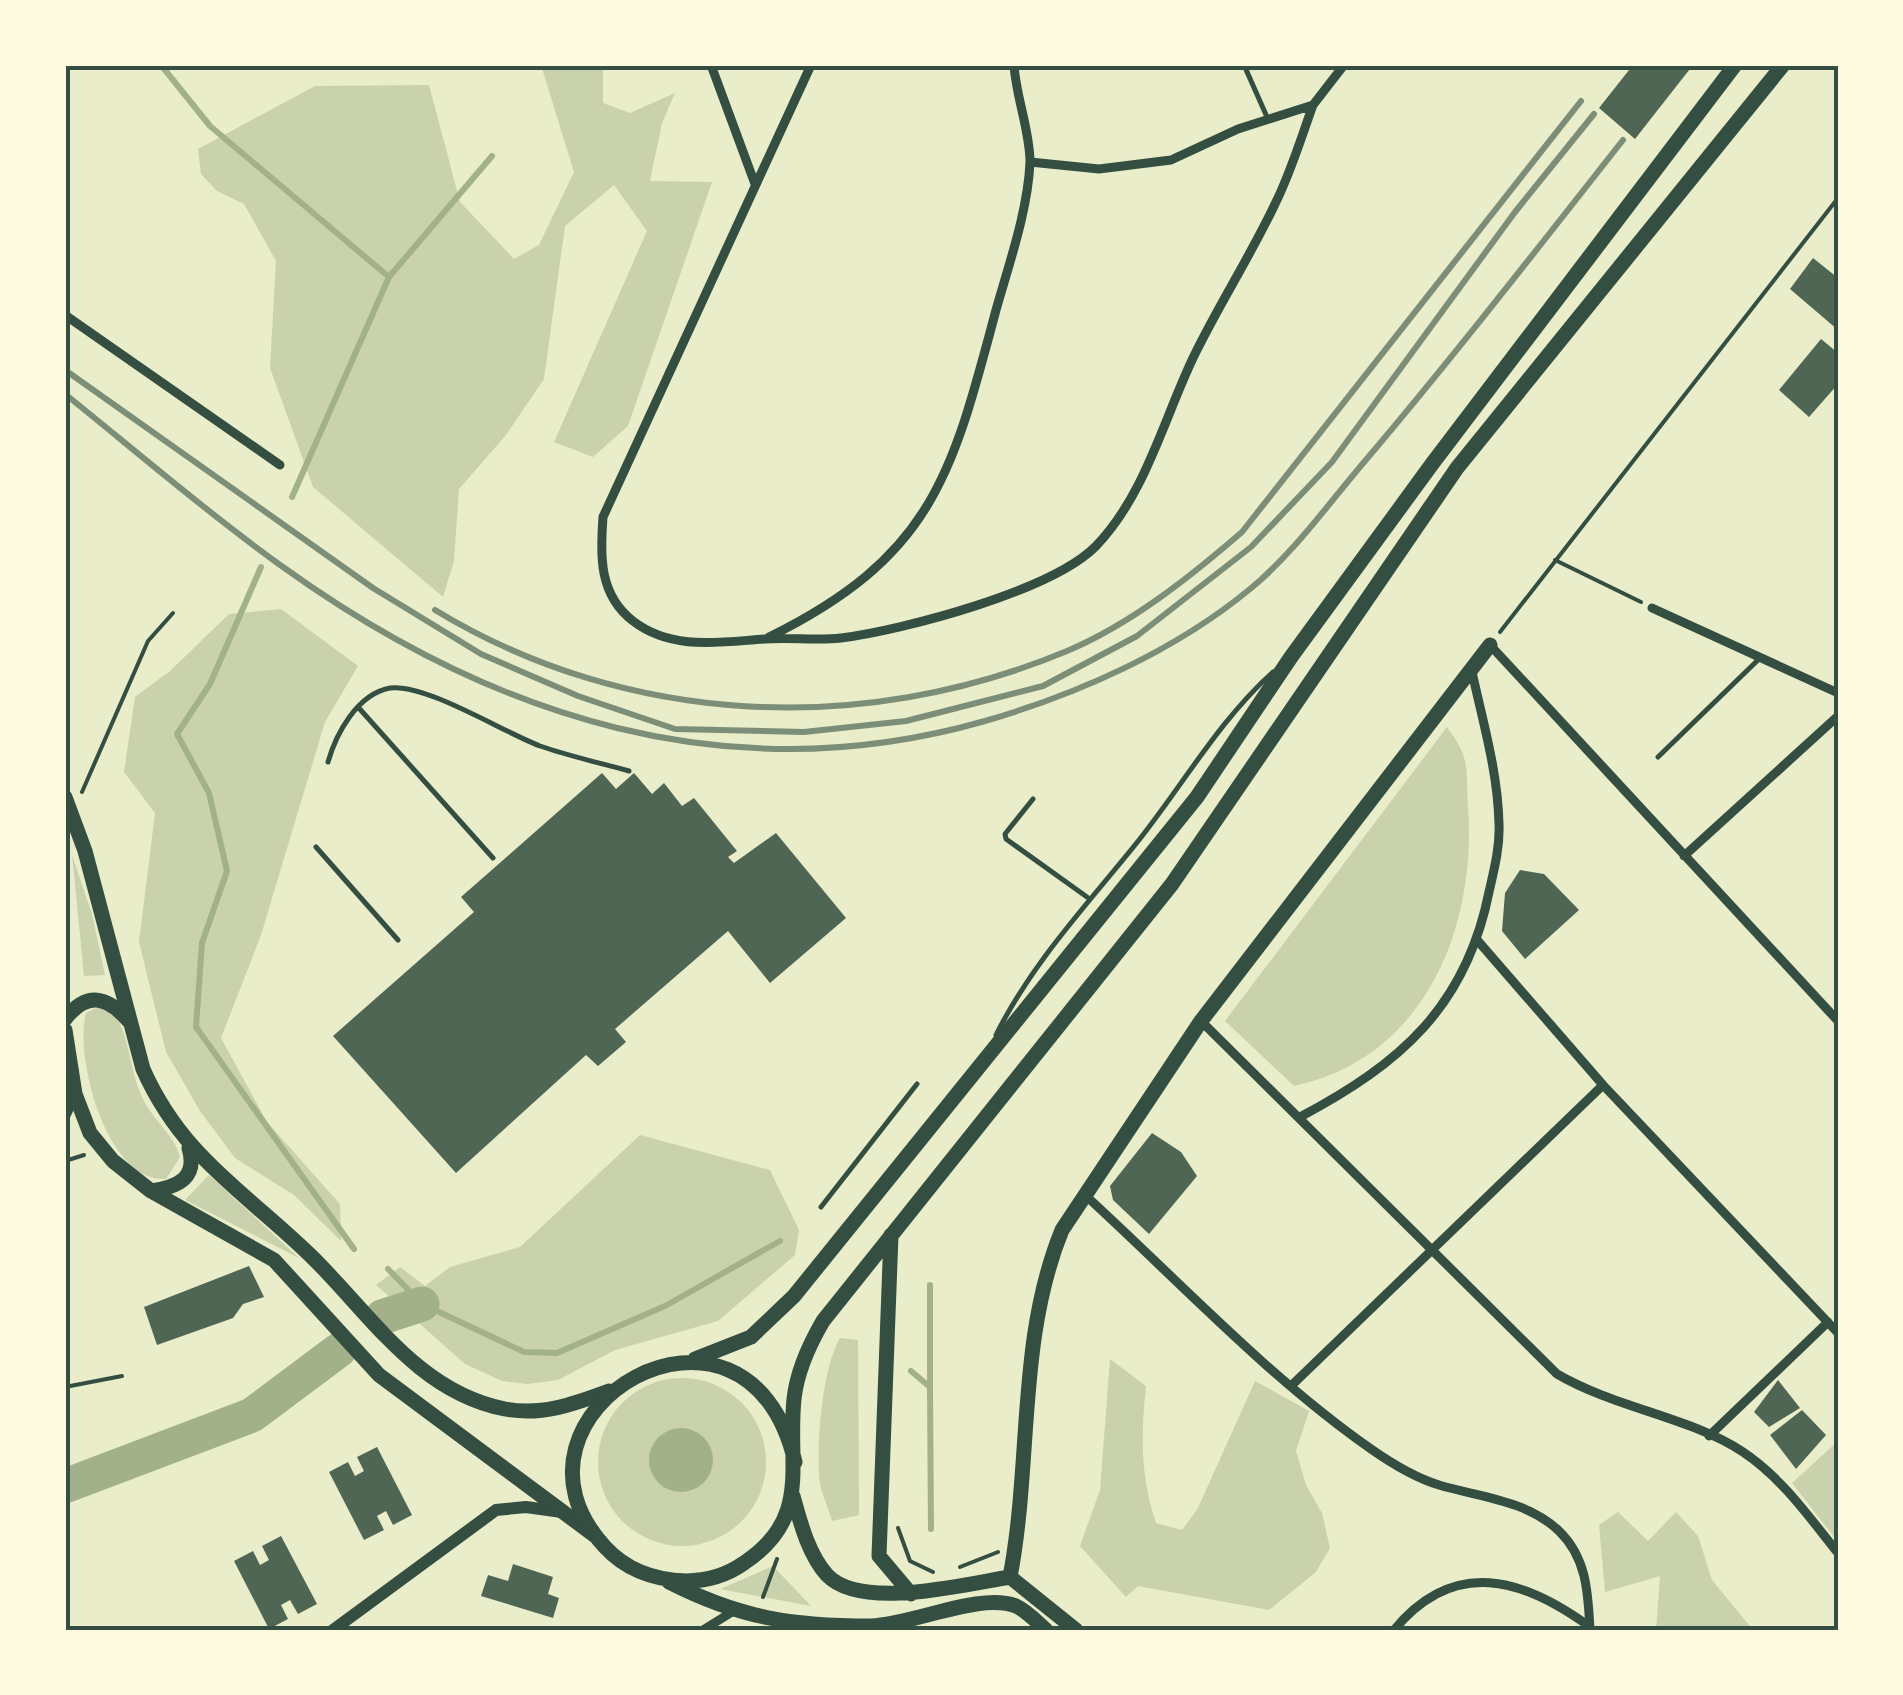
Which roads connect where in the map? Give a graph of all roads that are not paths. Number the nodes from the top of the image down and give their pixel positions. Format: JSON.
{"nodes":[{"id":1,"x":711,"y":65,"type":"edge"},
{"id":2,"x":811,"y":65,"type":"edge"},
{"id":3,"x":1014,"y":65,"type":"edge"},
{"id":4,"x":1244,"y":65,"type":"edge"},
{"id":5,"x":1344,"y":65,"type":"edge"},
{"id":6,"x":1735,"y":65,"type":"edge"},
{"id":7,"x":1784,"y":65,"type":"edge"},
{"id":8,"x":1312,"y":105,"type":"junction"},
{"id":9,"x":1268,"y":119,"type":"junction"},
{"id":10,"x":1030,"y":162,"type":"junction"},
{"id":11,"x":756,"y":185,"type":"junction"},
{"id":12,"x":65,"y":316,"type":"edge"},
{"id":13,"x":280,"y":465,"type":"dead end"},
{"id":14,"x":1652,"y":608,"type":"road end"},
{"id":15,"x":767,"y":638,"type":"junction"},
{"id":16,"x":1490,"y":645,"type":"joint"},
{"id":17,"x":1291,"y":657,"type":"junction"},
{"id":18,"x":1761,"y":657,"type":"junction"},
{"id":19,"x":1472,"y":672,"type":"junction"},
{"id":20,"x":1838,"y":693,"type":"edge"},
{"id":21,"x":358,"y":708,"type":"junction"},
{"id":22,"x":1838,"y":716,"type":"edge"},
{"id":23,"x":1658,"y":757,"type":"dead end"},
{"id":24,"x":328,"y":762,"type":"dead end"},
{"id":25,"x":629,"y":771,"type":"dead end"},
{"id":26,"x":65,"y":798,"type":"edge"},
{"id":27,"x":1032,"y":799,"type":"dead end"},
{"id":28,"x":316,"y":847,"type":"dead end"},
{"id":29,"x":1684,"y":856,"type":"junction"},
{"id":30,"x":494,"y":858,"type":"dead end"},
{"id":31,"x":1087,"y":897,"type":"junction"},
{"id":32,"x":398,"y":940,"type":"dead end"},
{"id":33,"x":1478,"y":941,"type":"junction"},
{"id":34,"x":1837,"y":1018,"type":"edge"},
{"id":35,"x":65,"y":1019,"type":"edge"},
{"id":36,"x":1201,"y":1021,"type":"junction"},
{"id":37,"x":131,"y":1024,"type":"junction"},
{"id":38,"x":65,"y":1030,"type":"edge"},
{"id":39,"x":982,"y":1061,"type":"junction"},
{"id":40,"x":917,"y":1084,"type":"dead end"},
{"id":41,"x":1603,"y":1085,"type":"junction"},
{"id":42,"x":76,"y":1094,"type":"junction"},
{"id":43,"x":65,"y":1114,"type":"edge"},
{"id":44,"x":1300,"y":1116,"type":"junction"},
{"id":45,"x":189,"y":1148,"type":"junction"},
{"id":46,"x":151,"y":1191,"type":"junction"},
{"id":47,"x":1083,"y":1194,"type":"junction"},
{"id":48,"x":820,"y":1207,"type":"dead end"},
{"id":49,"x":890,"y":1233,"type":"junction"},
{"id":50,"x":1431,"y":1248,"type":"junction"},
{"id":51,"x":1828,"y":1322,"type":"junction"},
{"id":52,"x":1838,"y":1333,"type":"edge"},
{"id":53,"x":691,"y":1361,"type":"junction"},
{"id":54,"x":1292,"y":1384,"type":"junction"},
{"id":55,"x":609,"y":1392,"type":"junction"},
{"id":56,"x":1709,"y":1436,"type":"junction"},
{"id":57,"x":795,"y":1462,"type":"junction"},
{"id":58,"x":793,"y":1496,"type":"junction"},
{"id":59,"x":564,"y":1513,"type":"junction"},
{"id":60,"x":594,"y":1535,"type":"junction"},
{"id":61,"x":1838,"y":1554,"type":"edge"},
{"id":62,"x":1010,"y":1577,"type":"junction"},
{"id":63,"x":665,"y":1580,"type":"junction"},
{"id":64,"x":911,"y":1594,"type":"junction"},
{"id":65,"x":732,"y":1612,"type":"junction"},
{"id":66,"x":902,"y":1627,"type":"edge"},
{"id":67,"x":1590,"y":1629,"type":"edge"},
{"id":68,"x":333,"y":1630,"type":"edge"},
{"id":69,"x":702,"y":1630,"type":"edge"},
{"id":70,"x":1046,"y":1630,"type":"edge"},
{"id":71,"x":1076,"y":1630,"type":"edge"},
{"id":72,"x":1394,"y":1630,"type":"edge"}],
"edges":[{"from":1,"to":11,"type":"street"},
{"from":2,"to":11,"type":"street"},
{"from":3,"to":10,"type":"street"},
{"from":4,"to":9,"type":"lane"},
{"from":5,"to":8,"type":"street"},
{"from":6,"to":17,"type":"main road"},
{"from":7,"to":49,"type":"main road"},
{"from":8,"to":9,"type":"street"},
{"from":8,"to":15,"type":"street"},
{"from":9,"to":10,"type":"street"},
{"from":10,"to":15,"type":"street"},
{"from":11,"to":15,"type":"street"},
{"from":12,"to":13,"type":"street"},
{"from":14,"to":18,"type":"street"},
{"from":16,"to":19,"type":"main road"},
{"from":16,"to":29,"type":"street"},
{"from":17,"to":31,"type":"lane"},
{"from":17,"to":39,"type":"main road"},
{"from":18,"to":20,"type":"street"},
{"from":18,"to":23,"type":"lane"},
{"from":19,"to":33,"type":"street"},
{"from":19,"to":36,"type":"main road"},
{"from":21,"to":24,"type":"lane"},
{"from":21,"to":25,"type":"lane"},
{"from":21,"to":30,"type":"lane"},
{"from":22,"to":29,"type":"street"},
{"from":26,"to":37,"type":"main road"},
{"from":27,"to":31,"type":"lane"},
{"from":28,"to":32,"type":"lane"},
{"from":29,"to":34,"type":"street"},
{"from":31,"to":39,"type":"lane"},
{"from":33,"to":41,"type":"street"},
{"from":33,"to":44,"type":"street"},
{"from":35,"to":37,"type":"main road"},
{"from":36,"to":44,"type":"street"},
{"from":36,"to":47,"type":"main road"},
{"from":37,"to":45,"type":"main road"},
{"from":38,"to":42,"type":"main road"},
{"from":39,"to":53,"type":"main road"},
{"from":40,"to":48,"type":"lane"},
{"from":41,"to":50,"type":"street"},
{"from":41,"to":51,"type":"street"},
{"from":42,"to":43,"type":"main road"},
{"from":42,"to":46,"type":"main road"},
{"from":44,"to":50,"type":"street"},
{"from":45,"to":46,"type":"main road"},
{"from":45,"to":55,"type":"main road"},
{"from":46,"to":59,"type":"main road"},
{"from":47,"to":54,"type":"street"},
{"from":47,"to":62,"type":"main road"},
{"from":49,"to":57,"type":"main road"},
{"from":49,"to":64,"type":"main road"},
{"from":50,"to":54,"type":"street"},
{"from":50,"to":56,"type":"street"},
{"from":51,"to":52,"type":"street"},
{"from":51,"to":56,"type":"street"},
{"from":53,"to":55,"type":"main road"},
{"from":53,"to":57,"type":"main road"},
{"from":54,"to":67,"type":"street"},
{"from":55,"to":60,"type":"main road"},
{"from":56,"to":61,"type":"street"},
{"from":57,"to":58,"type":"main road"},
{"from":58,"to":63,"type":"main road"},
{"from":58,"to":64,"type":"main road"},
{"from":59,"to":60,"type":"main road"},
{"from":59,"to":68,"type":"main road"},
{"from":60,"to":63,"type":"main road"},
{"from":62,"to":64,"type":"main road"},
{"from":62,"to":71,"type":"main road"},
{"from":63,"to":65,"type":"main road"},
{"from":65,"to":66,"type":"main road"},
{"from":65,"to":69,"type":"street"},
{"from":66,"to":70,"type":"main road"},
{"from":67,"to":72,"type":"street"}]}
